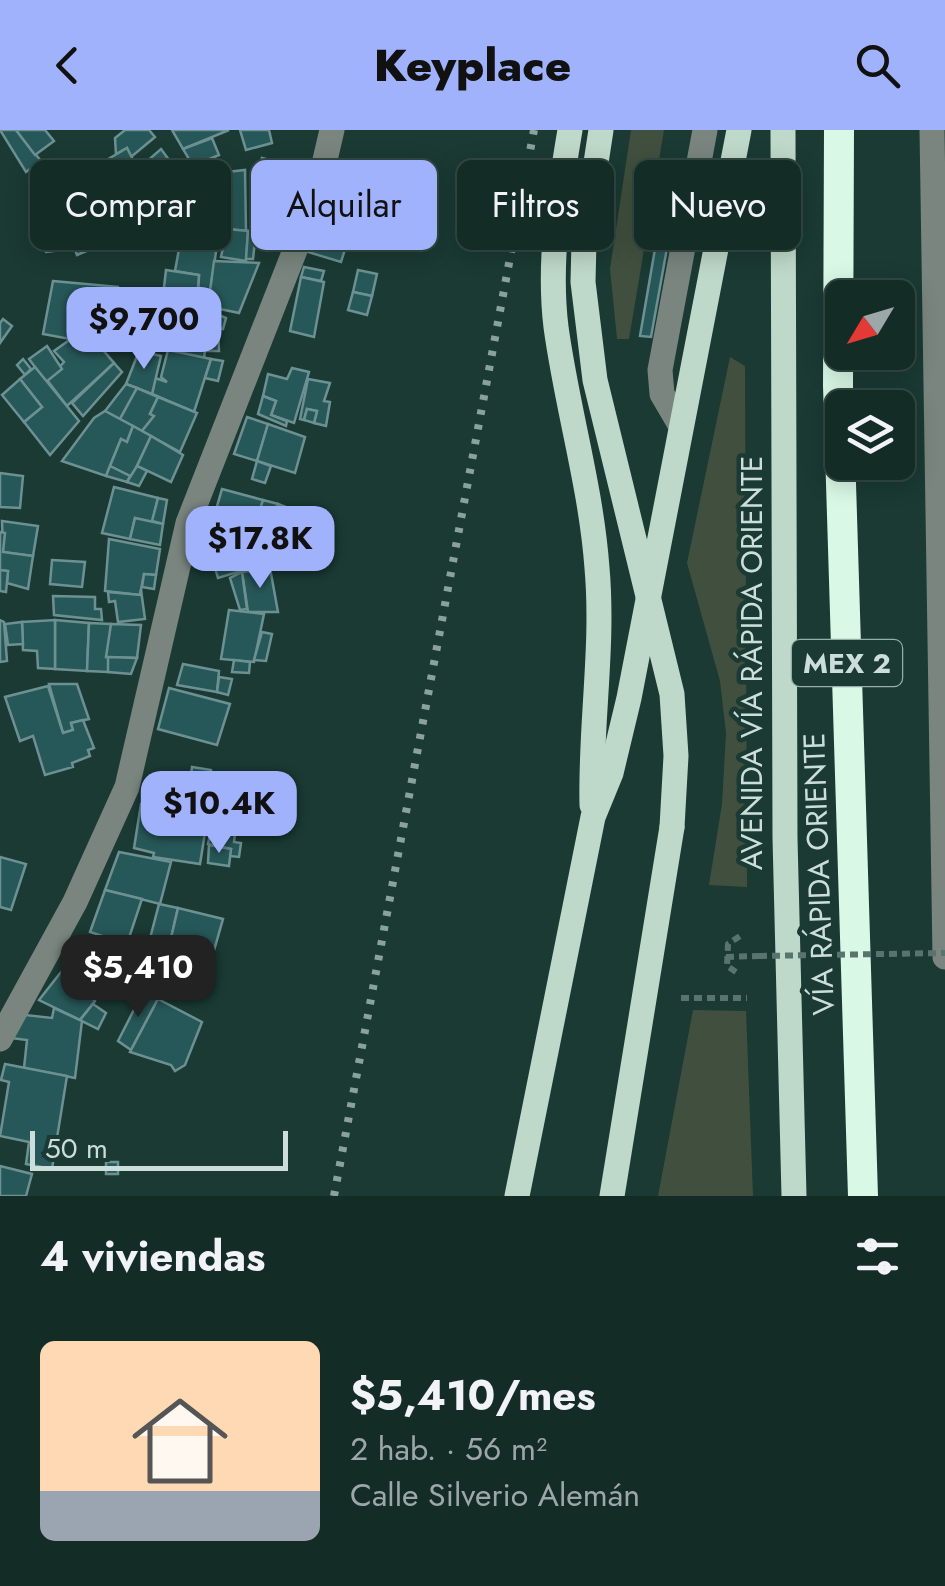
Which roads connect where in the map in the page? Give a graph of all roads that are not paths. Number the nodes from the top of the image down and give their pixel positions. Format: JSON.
{"nodes":[{"id":1,"x":332,"y":130,"type":"edge"},
{"id":2,"x":570,"y":130,"type":"edge"},
{"id":3,"x":602,"y":130,"type":"edge"},
{"id":4,"x":705,"y":130,"type":"edge"},
{"id":5,"x":739,"y":130,"type":"edge"},
{"id":6,"x":783,"y":130,"type":"edge"},
{"id":7,"x":838,"y":130,"type":"edge"},
{"id":8,"x":932,"y":130,"type":"edge"},
{"id":9,"x":679,"y":423,"type":"junction"},
{"id":10,"x":593,"y":818,"type":"junction"},
{"id":11,"x":945,"y":955,"type":"edge"},
{"id":12,"x":0,"y":1038,"type":"edge"},
{"id":13,"x":516,"y":1196,"type":"edge"},
{"id":14,"x":612,"y":1196,"type":"edge"},
{"id":15,"x":794,"y":1196,"type":"edge"},
{"id":16,"x":860,"y":1196,"type":"edge"}],
"edges":[{"from":1,"to":12,"type":"street"},
{"from":2,"to":10,"type":"main road"},
{"from":3,"to":14,"type":"main road","bridge":true},
{"from":4,"to":9,"type":"street"},
{"from":5,"to":9,"type":"main road"},
{"from":6,"to":15,"type":"main road","name":"AVENIDA VÍA RÁPIDA ORIENTE"},
{"from":7,"to":16,"type":"highway","name":"VÍA RÁPIDA ORIENTE","number":"MEX 2"},
{"from":8,"to":11,"type":"street"},
{"from":9,"to":10,"type":"main road"},
{"from":10,"to":13,"type":"main road"}]}
